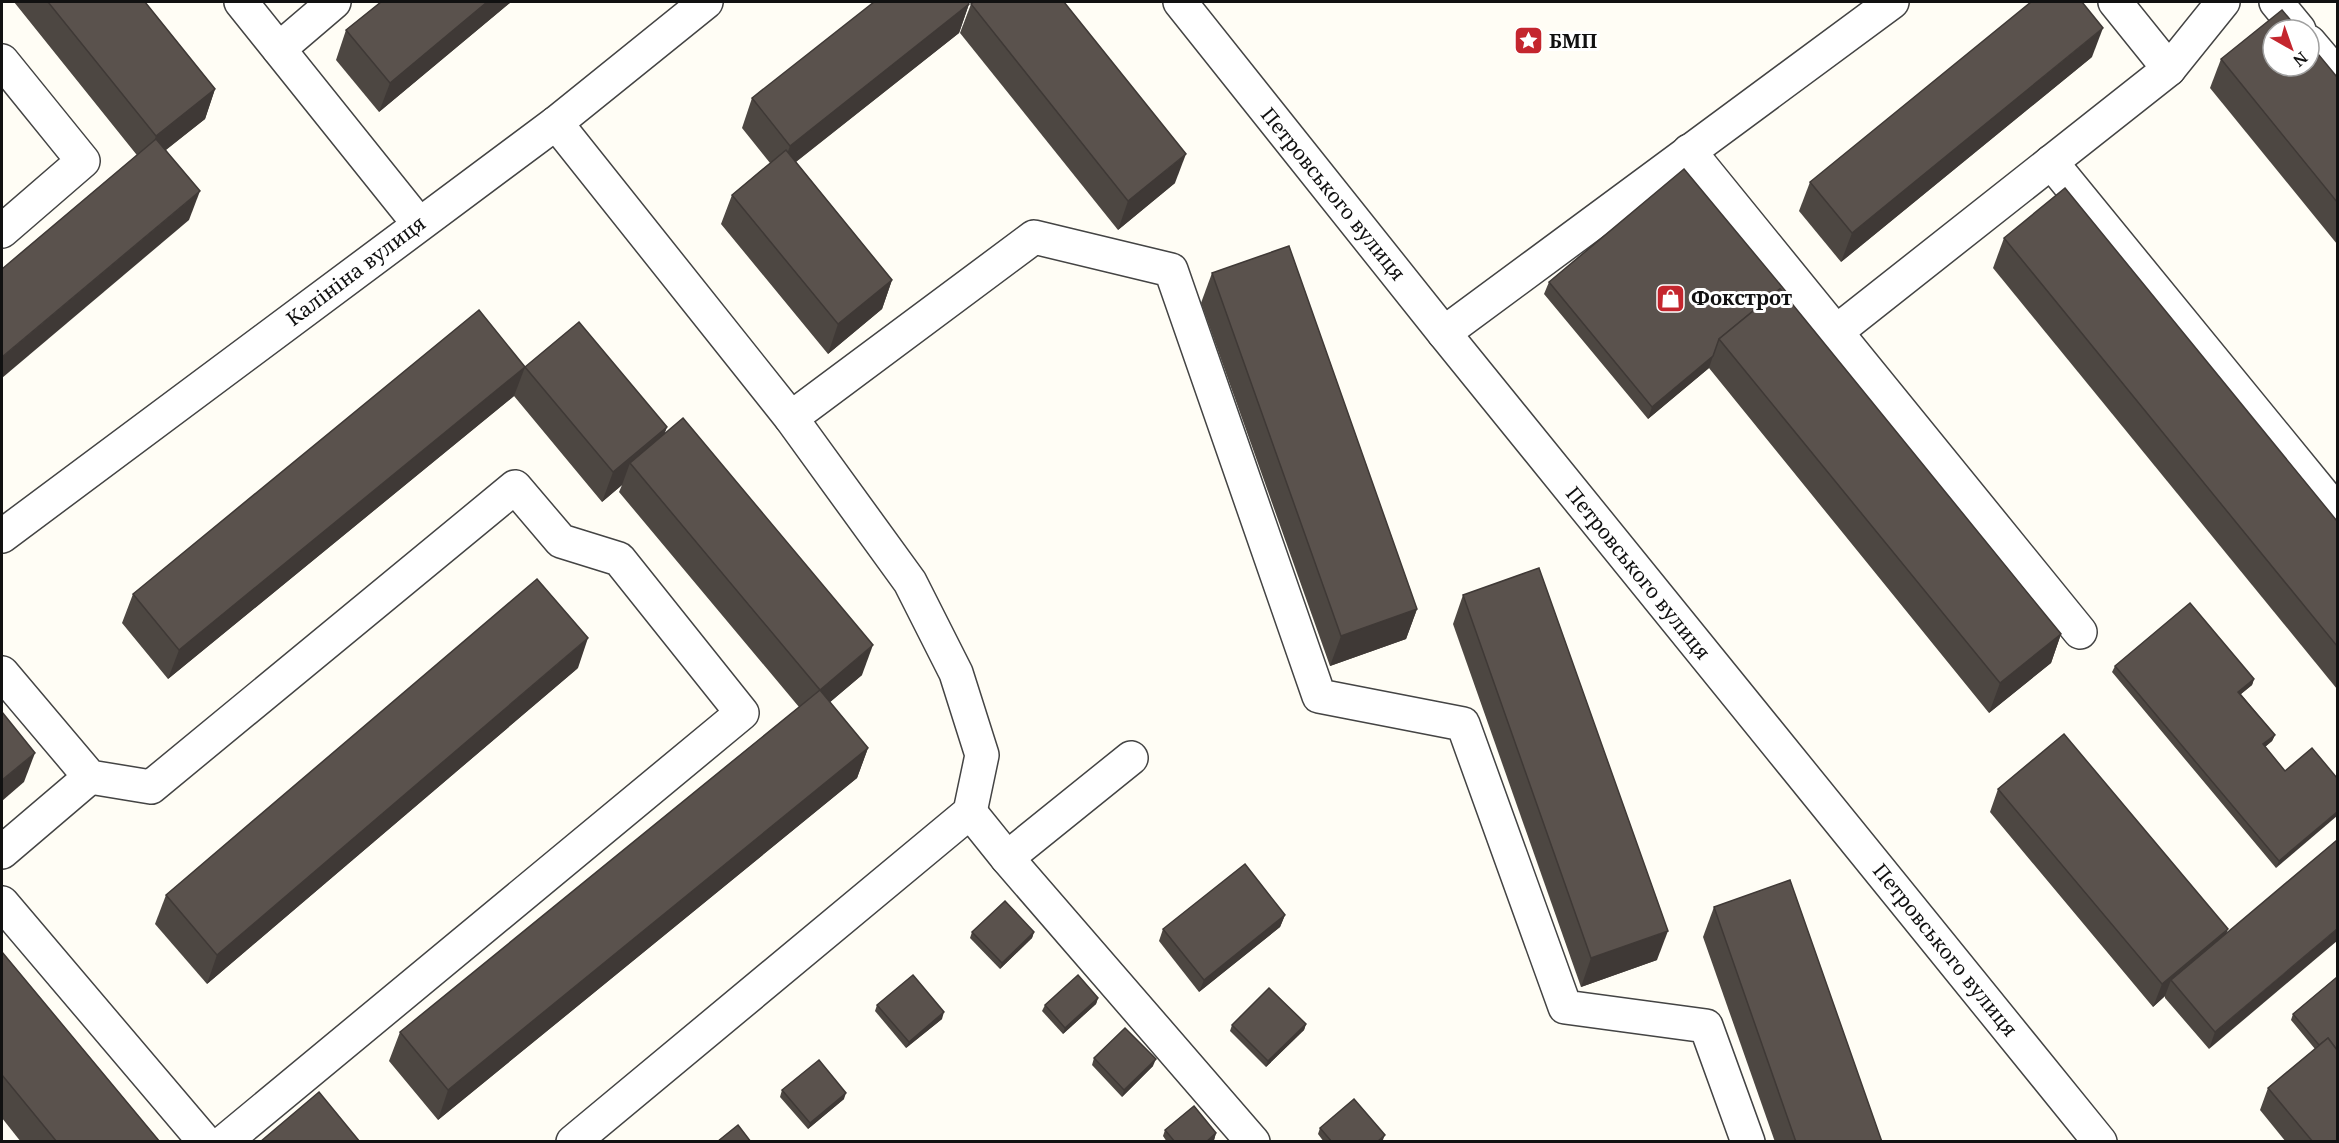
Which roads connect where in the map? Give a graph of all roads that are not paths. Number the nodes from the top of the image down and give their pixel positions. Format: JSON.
{"nodes":[{"id":1,"x":241,"y":2,"type":"edge"},
{"id":2,"x":334,"y":2,"type":"edge"},
{"id":3,"x":706,"y":2,"type":"edge"},
{"id":4,"x":1180,"y":2,"type":"edge"},
{"id":5,"x":1892,"y":2,"type":"edge"},
{"id":6,"x":2115,"y":2,"type":"edge"},
{"id":7,"x":2223,"y":2,"type":"edge"},
{"id":8,"x":2276,"y":2,"type":"edge"},
{"id":9,"x":2289,"y":18,"type":"edge"},
{"id":10,"x":279,"y":49,"type":"junction"},
{"id":11,"x":2321,"y":57,"type":"edge"},
{"id":12,"x":2,"y":61,"type":"edge"},
{"id":13,"x":2169,"y":69,"type":"junction"},
{"id":14,"x":2337,"y":76,"type":"edge"},
{"id":15,"x":556,"y":123,"type":"junction"},
{"id":16,"x":1689,"y":151,"type":"junction"},
{"id":17,"x":2051,"y":162,"type":"junction"},
{"id":18,"x":419,"y":224,"type":"junction"},
{"id":19,"x":2,"y":231,"type":"edge"},
{"id":20,"x":1836,"y":332,"type":"junction"},
{"id":21,"x":1444,"y":333,"type":"junction"},
{"id":22,"x":791,"y":418,"type":"junction"},
{"id":23,"x":2337,"y":513,"type":"edge"},
{"id":24,"x":2,"y":536,"type":"edge"},
{"id":25,"x":2080,"y":632,"type":"dead end"},
{"id":26,"x":2,"y":673,"type":"edge"},
{"id":27,"x":1131,"y":758,"type":"dead end"},
{"id":28,"x":90,"y":777,"type":"junction"},
{"id":29,"x":970,"y":812,"type":"junction"},
{"id":30,"x":2,"y":852,"type":"edge"},
{"id":31,"x":1007,"y":858,"type":"junction"},
{"id":32,"x":2,"y":903,"type":"edge"},
{"id":33,"x":206,"y":1142,"type":"edge"},
{"id":34,"x":224,"y":1142,"type":"edge"},
{"id":35,"x":573,"y":1142,"type":"edge"},
{"id":36,"x":1253,"y":1142,"type":"edge"},
{"id":37,"x":1748,"y":1142,"type":"edge"},
{"id":38,"x":2100,"y":1142,"type":"edge"}],
"edges":[{"from":1,"to":10,"type":"street"},
{"from":2,"to":10,"type":"street"},
{"from":3,"to":15,"type":"street","name":"Калініна вулиця"},
{"from":4,"to":21,"type":"street","name":"Петровського вулиця"},
{"from":5,"to":16,"type":"street"},
{"from":6,"to":13,"type":"street"},
{"from":7,"to":13,"type":"street"},
{"from":8,"to":9,"type":"street"},
{"from":10,"to":18,"type":"street"},
{"from":11,"to":14,"type":"street"},
{"from":12,"to":19,"type":"street"},
{"from":13,"to":17,"type":"street"},
{"from":15,"to":18,"type":"street","name":"Калініна вулиця"},
{"from":15,"to":22,"type":"street"},
{"from":16,"to":20,"type":"street"},
{"from":16,"to":21,"type":"street"},
{"from":17,"to":20,"type":"street"},
{"from":17,"to":23,"type":"street"},
{"from":18,"to":24,"type":"street","name":"Калініна вулиця"},
{"from":20,"to":25,"type":"street"},
{"from":21,"to":38,"type":"street","name":"Петровського вулиця"},
{"from":22,"to":29,"type":"street"},
{"from":22,"to":37,"type":"street"},
{"from":26,"to":28,"type":"street"},
{"from":27,"to":31,"type":"street"},
{"from":28,"to":30,"type":"street"},
{"from":28,"to":34,"type":"street"},
{"from":29,"to":31,"type":"street"},
{"from":29,"to":35,"type":"street"},
{"from":31,"to":36,"type":"street"},
{"from":32,"to":33,"type":"street"}]}
